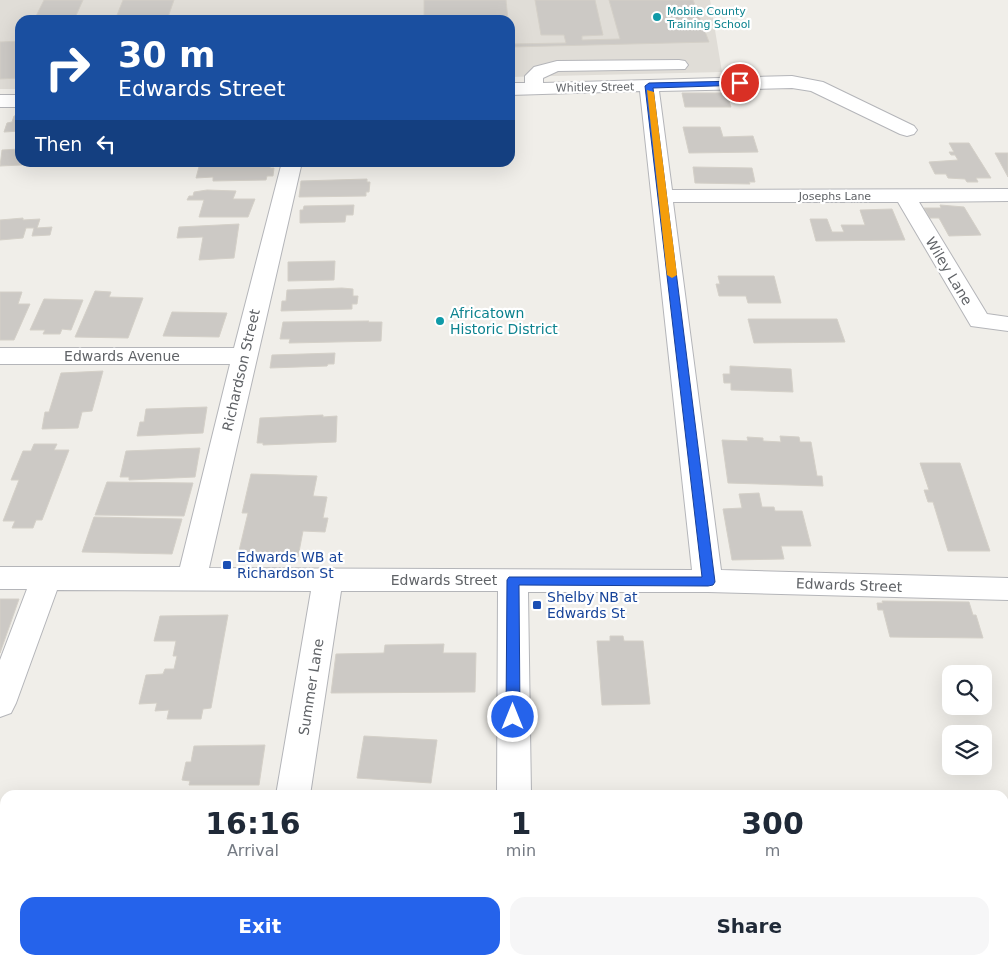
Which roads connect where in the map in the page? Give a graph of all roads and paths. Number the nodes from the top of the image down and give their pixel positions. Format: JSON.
{"nodes":[{"id":1,"x":679,"y":65,"type":"dead end"},
{"id":2,"x":649,"y":86,"type":"junction"},
{"id":3,"x":534,"y":88,"type":"junction"},
{"id":4,"x":515,"y":89,"type":"edge"},
{"id":5,"x":15,"y":100,"type":"edge"},
{"id":6,"x":0,"y":101,"type":"edge"},
{"id":7,"x":907,"y":130,"type":"dead end"},
{"id":8,"x":291,"y":167,"type":"edge"},
{"id":9,"x":1008,"y":195,"type":"edge"},
{"id":10,"x":662,"y":196,"type":"junction"},
{"id":11,"x":904,"y":196,"type":"junction"},
{"id":12,"x":1008,"y":324,"type":"edge"},
{"id":13,"x":0,"y":356,"type":"edge"},
{"id":14,"x":244,"y":356,"type":"junction"},
{"id":15,"x":0,"y":578,"type":"edge"},
{"id":16,"x":46,"y":578,"type":"junction"},
{"id":17,"x":192,"y":578,"type":"junction"},
{"id":18,"x":328,"y":579,"type":"junction"},
{"id":19,"x":513,"y":580,"type":"junction"},
{"id":20,"x":708,"y":582,"type":"junction"},
{"id":21,"x":1007,"y":594,"type":"edge"},
{"id":22,"x":0,"y":703,"type":"edge"},
{"id":23,"x":294,"y":790,"type":"edge"},
{"id":24,"x":514,"y":790,"type":"edge"}],
"edges":[{"from":1,"to":3,"type":"street"},
{"from":2,"to":3,"type":"street","name":"Whitley Street"},
{"from":2,"to":7,"type":"street","name":"Whitley Street"},
{"from":2,"to":10,"type":"street"},
{"from":3,"to":4,"type":"street","name":"Whitley Street"},
{"from":5,"to":6,"type":"street"},
{"from":8,"to":14,"type":"street","name":"Richardson Street"},
{"from":9,"to":11,"type":"street","name":"Josephs Lane"},
{"from":10,"to":11,"type":"street","name":"Josephs Lane"},
{"from":10,"to":20,"type":"street"},
{"from":11,"to":12,"type":"street","name":"Wiley Lane"},
{"from":13,"to":14,"type":"street","name":"Edwards Avenue"},
{"from":14,"to":17,"type":"street","name":"Richardson Street"},
{"from":15,"to":16,"type":"street","name":"Edwards Street"},
{"from":16,"to":17,"type":"street","name":"Edwards Street"},
{"from":16,"to":22,"type":"street"},
{"from":17,"to":18,"type":"street","name":"Edwards Street"},
{"from":18,"to":19,"type":"street","name":"Edwards Street"},
{"from":18,"to":23,"type":"street","name":"Summer Lane"},
{"from":19,"to":20,"type":"street","name":"Edwards Street"},
{"from":19,"to":24,"type":"street"},
{"from":20,"to":21,"type":"street","name":"Edwards Street"}]}
